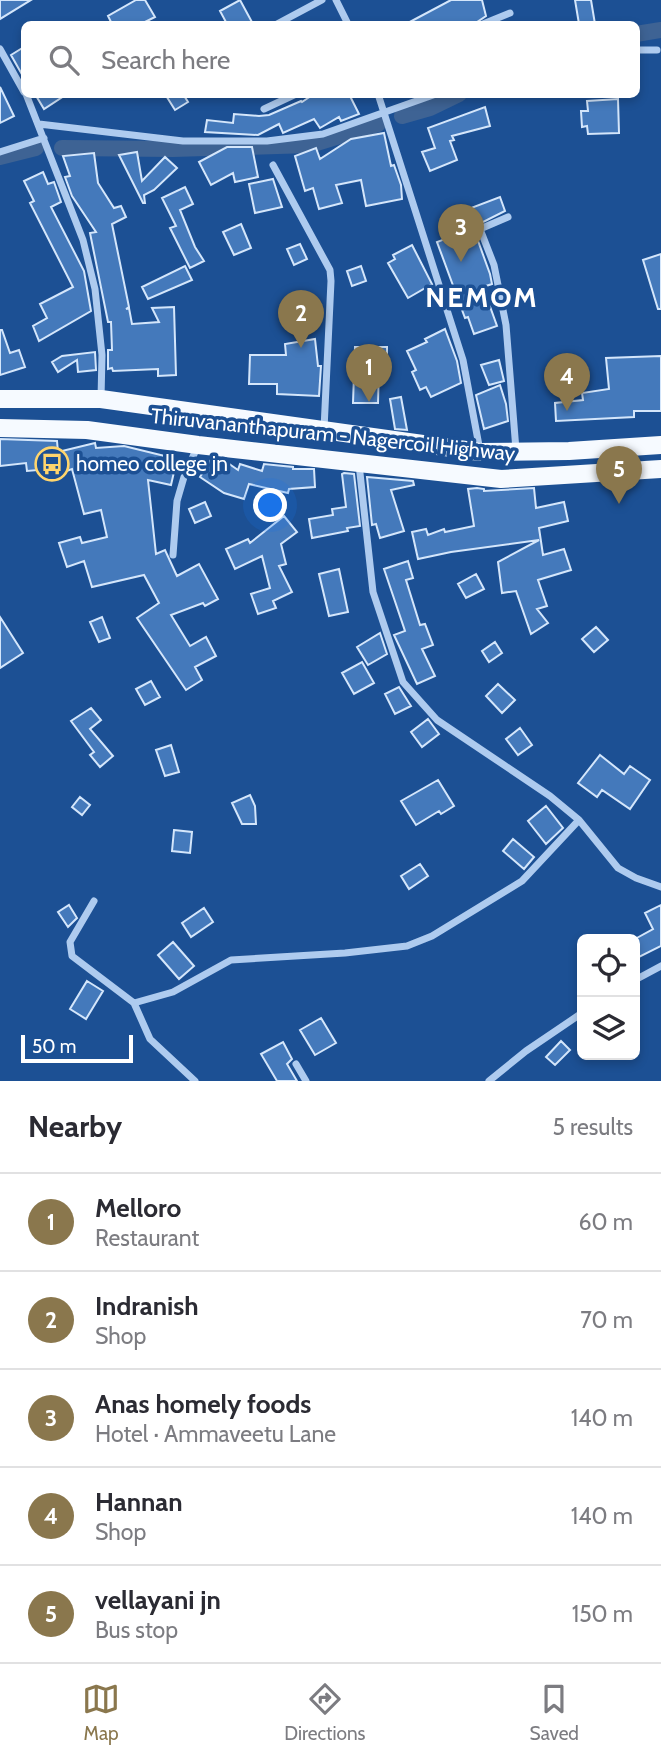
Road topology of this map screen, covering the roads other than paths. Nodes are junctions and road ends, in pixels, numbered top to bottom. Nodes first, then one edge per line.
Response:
1 (322, 0) edge
2 (336, 0) edge
3 (510, 13) dead end
4 (283, 21) edge
5 (346, 21) edge
6 (490, 21) edge
7 (0, 49) edge
8 (640, 50) edge
9 (657, 50) dead end
10 (21, 86) edge
11 (27, 98) edge
12 (287, 98) edge
13 (379, 98) edge
14 (426, 98) edge
15 (264, 109) dead end
16 (385, 114) junction
17 (39, 124) junction
18 (44, 138) junction
19 (0, 152) edge
20 (273, 165) dead end
21 (508, 217) dead end
22 (0, 399) edge
23 (101, 399) junction
24 (0, 429) edge
25 (324, 430) junction
26 (198, 445) junction
27 (661, 445) edge
28 (480, 452) junction
29 (516, 452) junction
30 (359, 464) junction
31 (661, 469) edge
32 (173, 555) dead end
33 (579, 820) junction
34 (661, 887) edge
35 (94, 901) dead end
36 (661, 966) edge
37 (640, 977) edge
38 (134, 1003) junction
39 (577, 1016) edge
40 (296, 1064) dead end
41 (195, 1081) edge
42 (306, 1081) edge
43 (489, 1081) edge

1 - 4 street
2 - 5 street
3 - 6 street
7 - 10 street
8 - 9 street
11 - 17 street
12 - 15 street
13 - 16 street
14 - 16 street
16 - 17 street
16 - 28 street
17 - 18 street
18 - 19 street
18 - 23 street
20 - 25 street
21 - 29 street
22 - 23 main road, Thiruvananthapuram - Nagercoil Highway
23 - 25 main road, Thiruvananthapuram - Nagercoil Highway
24 - 26 main road, Thiruvananthapuram - Nagercoil Highway
25 - 28 main road, Thiruvananthapuram - Nagercoil Highway
26 - 30 main road, Thiruvananthapuram - Nagercoil Highway
26 - 32 street
27 - 29 main road, Thiruvananthapuram - Nagercoil Highway
28 - 29 main road, Thiruvananthapuram - Nagercoil Highway
30 - 31 main road, Thiruvananthapuram - Nagercoil Highway
30 - 33 street
33 - 34 street
33 - 38 street
35 - 38 street
36 - 37 street
38 - 41 street
39 - 43 street
40 - 42 street

